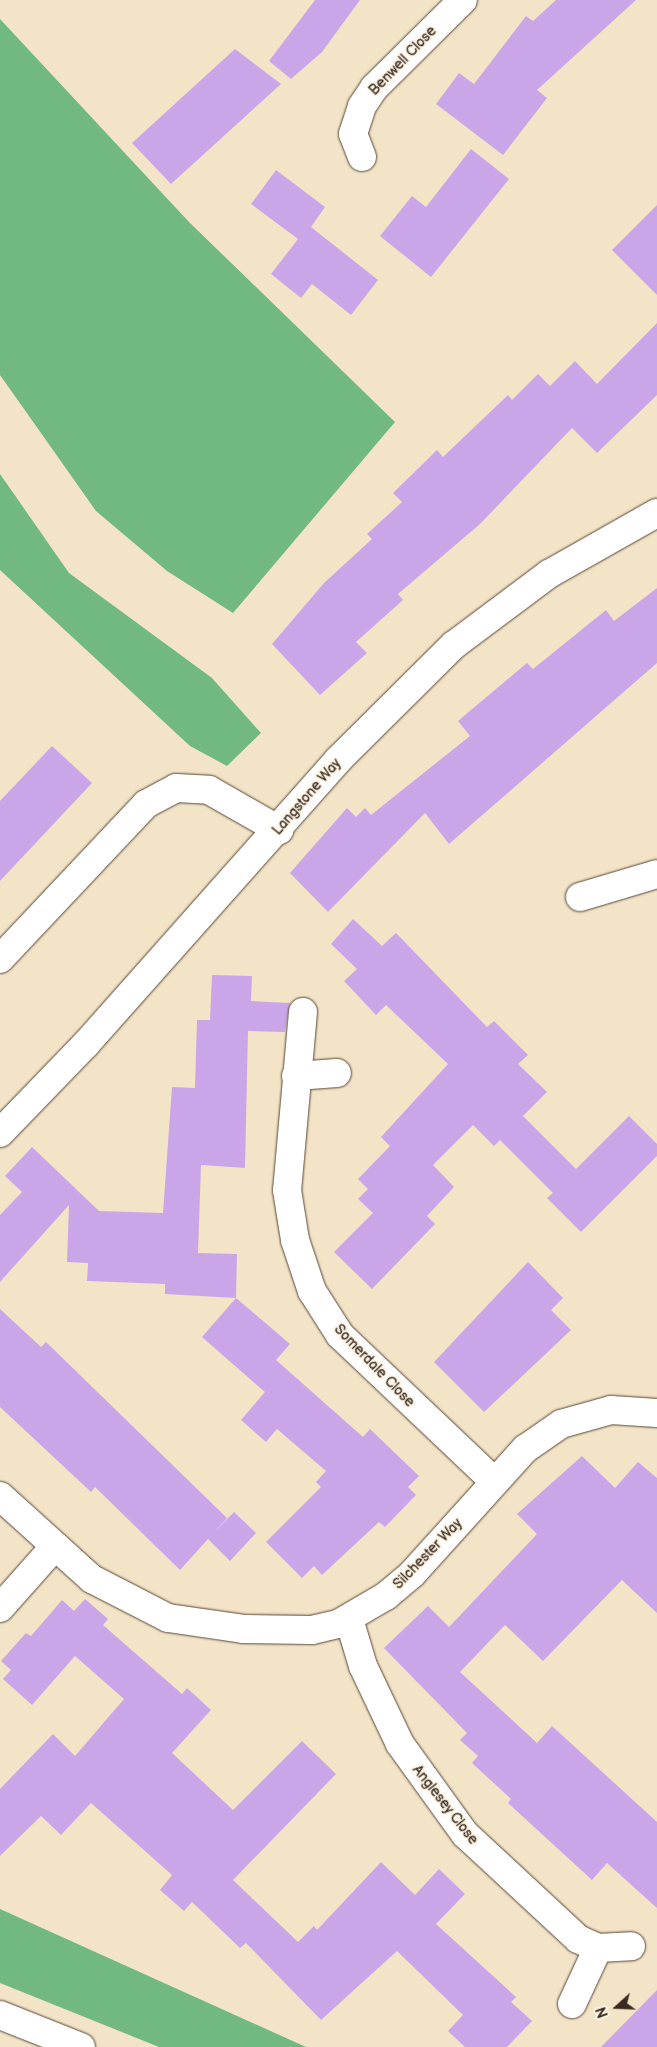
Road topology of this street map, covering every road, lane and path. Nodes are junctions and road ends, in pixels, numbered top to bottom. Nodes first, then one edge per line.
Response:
1 (462, 0) edge
2 (362, 156) dead end
3 (657, 513) edge
4 (279, 830) junction
5 (657, 874) edge
6 (580, 897) dead end
7 (0, 959) edge
8 (303, 1012) dead end
9 (337, 1073) dead end
10 (296, 1076) junction
11 (0, 1133) edge
12 (657, 1413) edge
13 (494, 1481) junction
14 (0, 1496) edge
15 (55, 1546) junction
16 (0, 1608) edge
17 (349, 1619) junction
18 (631, 1946) dead end
19 (598, 1948) junction
20 (572, 2004) dead end
21 (0, 2015) edge
22 (81, 2047) edge

1 - 2 street, Benwell Close
3 - 4 street, Langstone Way
4 - 7 street
4 - 11 street, Langstone Way
5 - 6 street
8 - 10 street, Somerdale Close
9 - 10 street
10 - 13 street, Somerdale Close
12 - 13 street, Silchester Way
13 - 17 street, Silchester Way
14 - 15 street, Silchester Way
15 - 16 street
15 - 17 street, Silchester Way
17 - 19 street, Anglesey Close
18 - 19 street, Anglesey Close
19 - 20 street
21 - 22 street

